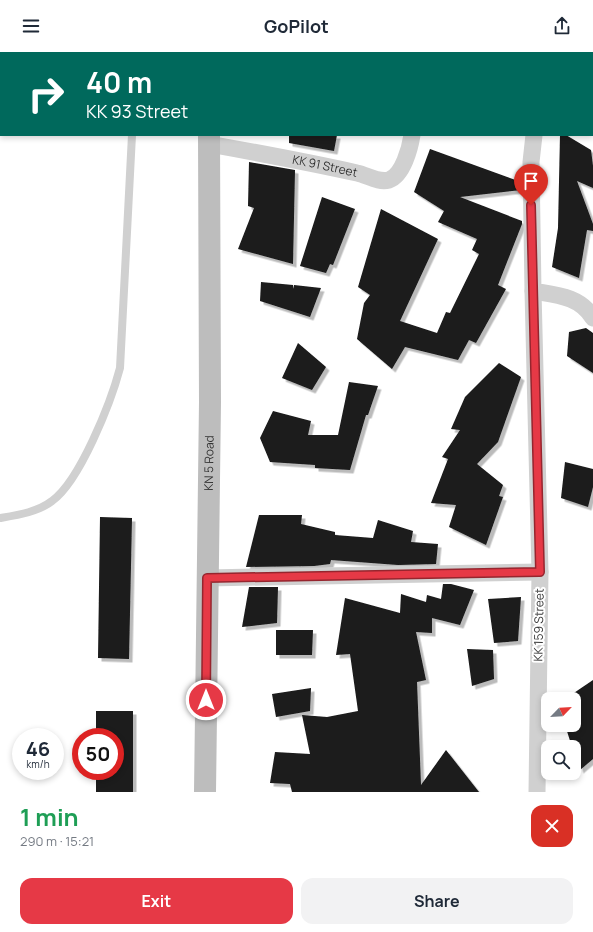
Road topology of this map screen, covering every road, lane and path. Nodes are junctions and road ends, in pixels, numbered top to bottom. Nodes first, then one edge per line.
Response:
1 (132, 136) edge
2 (412, 136) edge
3 (534, 136) edge
4 (209, 139) edge
5 (533, 291) junction
6 (593, 318) edge
7 (0, 518) edge
8 (540, 572) junction
9 (207, 578) junction
10 (205, 792) edge
11 (537, 792) edge

1 - 7 lane
2 - 4 street, KK 91 Street
3 - 5 street, KK 159 Street
4 - 9 main road, KN 5 Road
5 - 6 street
5 - 8 street, KK 159 Street
8 - 9 street
8 - 11 street, KK 159 Street
9 - 10 main road, KN 5 Road

